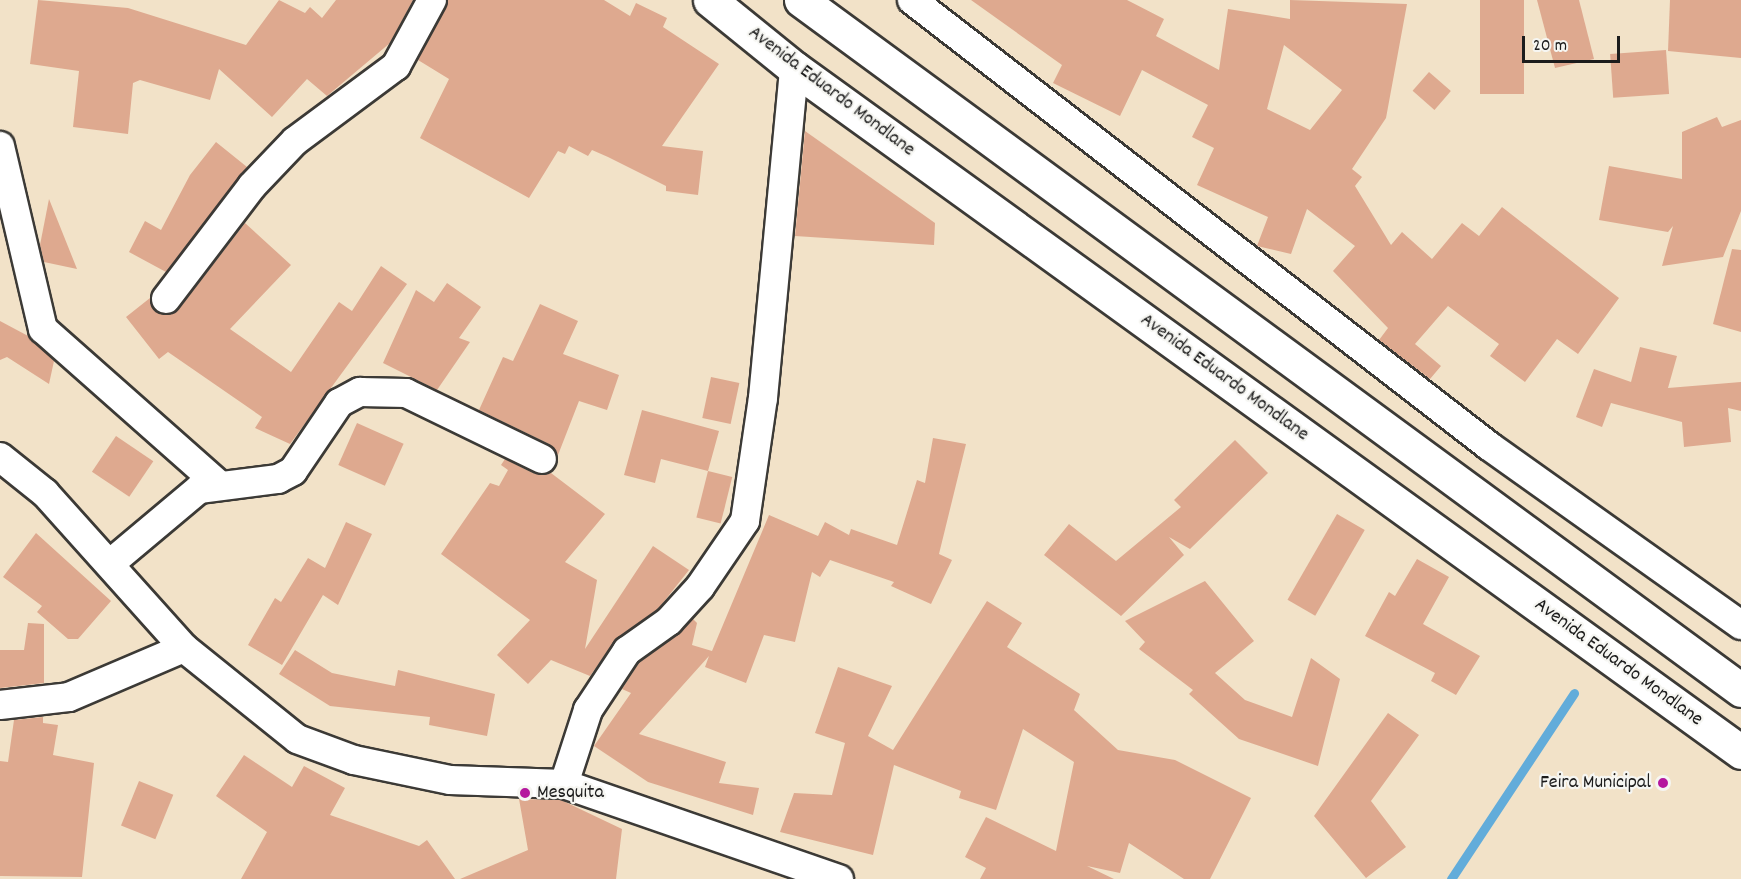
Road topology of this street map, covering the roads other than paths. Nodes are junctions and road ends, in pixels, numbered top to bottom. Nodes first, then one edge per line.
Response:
1 (432, 0) edge
2 (710, 0) edge
3 (801, 0) edge
4 (912, 0) edge
5 (794, 68) junction
6 (0, 146) edge
7 (166, 299) dead end
8 (0, 457) edge
9 (542, 459) dead end
10 (217, 483) junction
11 (112, 562) junction
12 (1741, 625) edge
13 (183, 648) junction
14 (1741, 690) edge
15 (0, 705) edge
16 (1741, 752) edge
17 (564, 784) junction
18 (802, 871) edge
19 (839, 879) edge

1 - 7 street
2 - 5 main road, Avenida Eduardo Mondlane
3 - 14 main road
4 - 12 street
5 - 16 main road, Avenida Eduardo Mondlane
5 - 17 street
6 - 10 street
8 - 11 street
9 - 10 street
10 - 11 street
11 - 13 street
13 - 15 street
13 - 17 street
17 - 18 street
18 - 19 street

